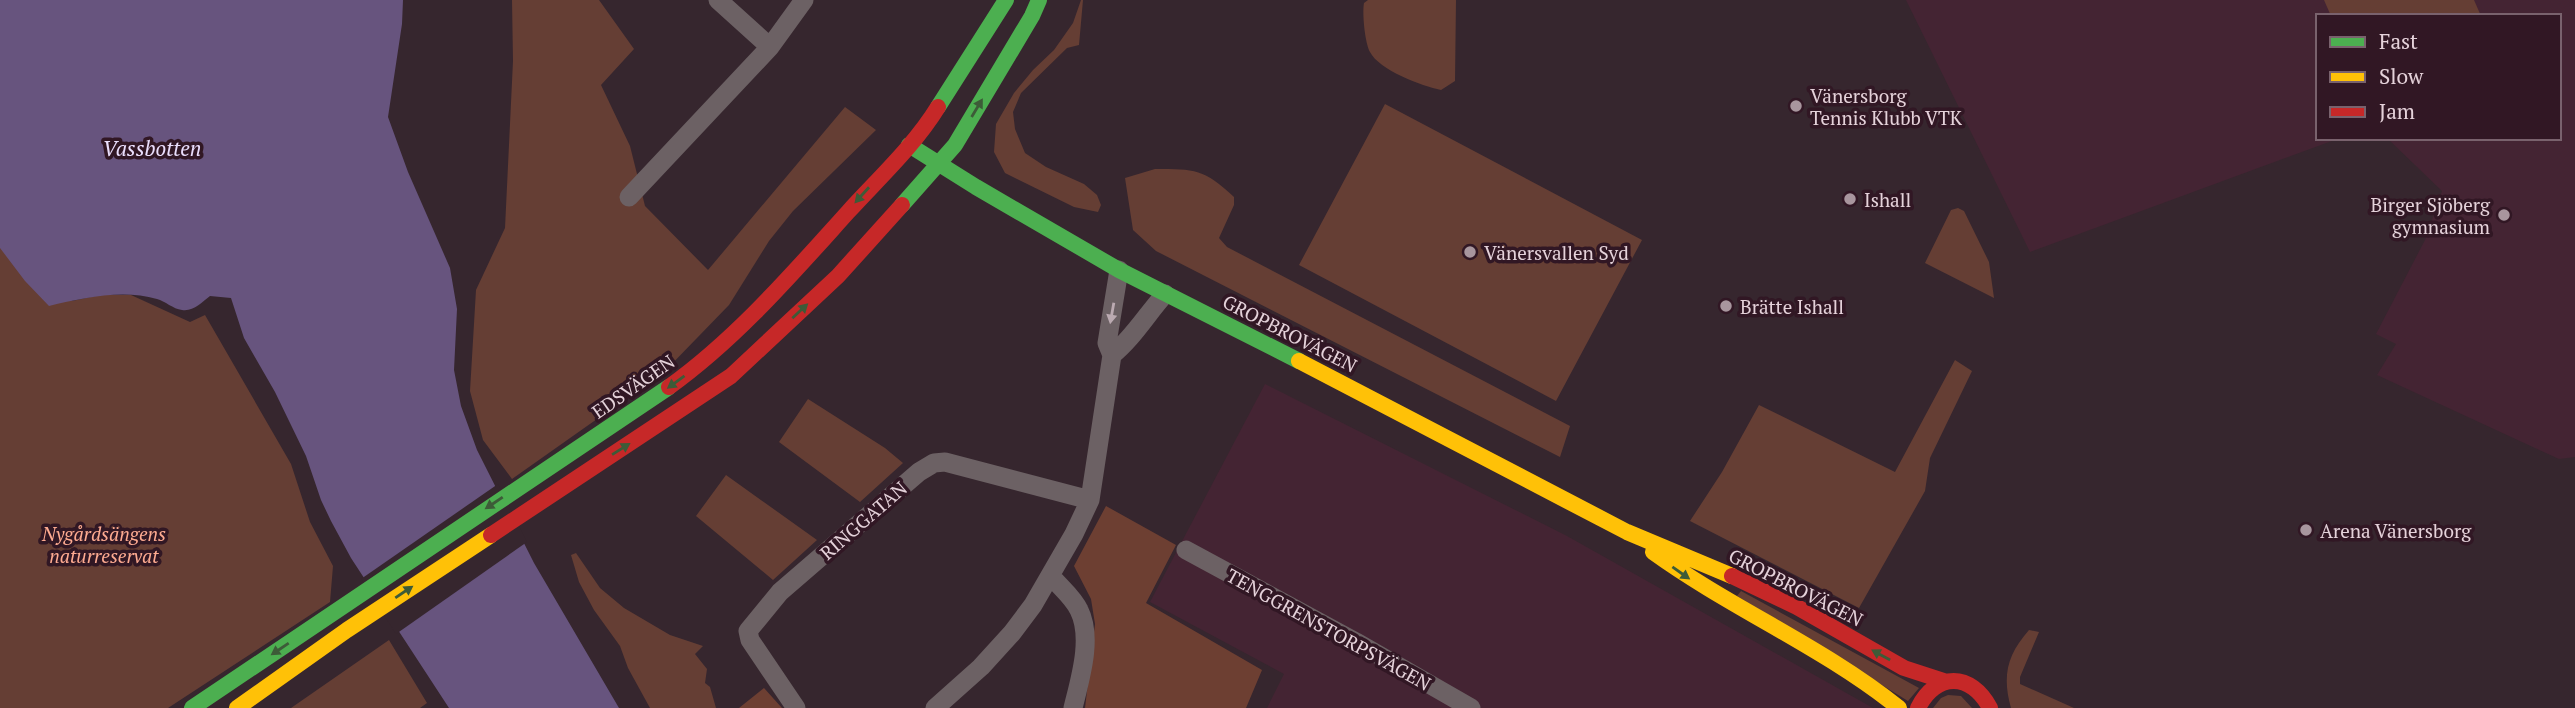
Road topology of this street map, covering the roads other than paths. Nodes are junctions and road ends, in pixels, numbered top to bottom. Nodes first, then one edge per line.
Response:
1 (718, 0) edge
2 (804, 0) edge
3 (1006, 0) edge
4 (1039, 0) edge
5 (770, 47) junction
6 (909, 145) junction
7 (939, 164) junction
8 (629, 197) dead end
9 (1119, 270) junction
10 (1165, 294) junction
11 (1112, 355) junction
12 (1090, 500) junction
13 (1627, 532) junction
14 (1186, 550) dead end
15 (1051, 576) junction
16 (1944, 681) junction
17 (192, 708) edge
18 (237, 708) edge
19 (796, 708) edge
20 (935, 708) edge
21 (1073, 708) edge
22 (1471, 708) edge
23 (1899, 708) edge
24 (1918, 708) edge
25 (1990, 708) edge

1 - 5 street
2 - 5 street
3 - 6 main road, EDSVÄGEN
7 -> 4 main road
5 - 8 street
6 - 7 main road, GROPBROVÄGEN
6 -> 17 main road, EDSVÄGEN
7 - 9 main road, GROPBROVÄGEN
18 -> 7 main road
9 - 10 main road, GROPBROVÄGEN
9 -> 11 street
10 - 11 street
10 - 13 main road, GROPBROVÄGEN
11 - 12 street
12 - 15 street
12 - 19 street, RINGGATAN
16 -> 13 main road, GROPBROVÄGEN
13 -> 23 main road, GROPBROVÄGEN
14 - 22 street, TENGGRENSTORPSVÄGEN
15 - 20 street
15 - 21 street
16 - 24 main road
16 - 25 main road, GROPBROVÄGEN

